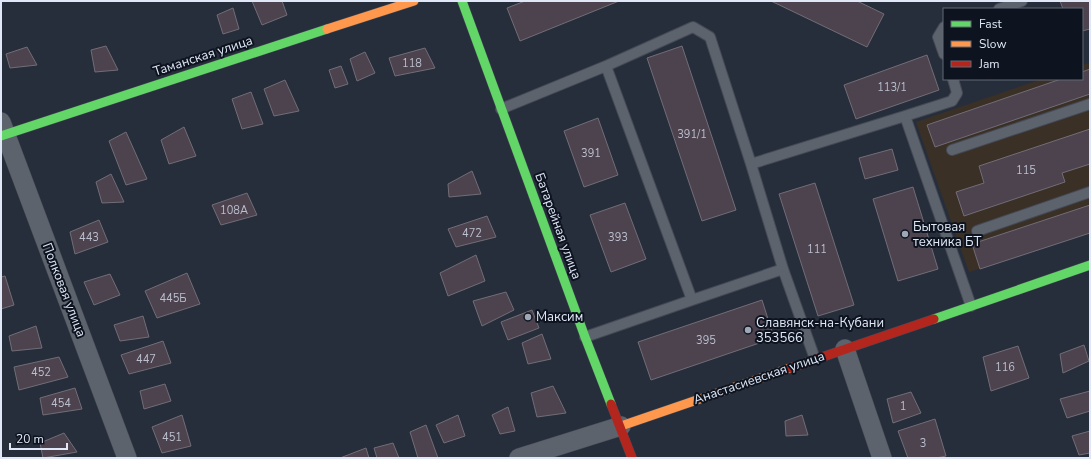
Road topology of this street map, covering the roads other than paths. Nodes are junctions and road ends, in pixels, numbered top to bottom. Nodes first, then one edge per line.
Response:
1 (414, 1) edge
2 (462, 1) edge
3 (1022, 1) edge
4 (1002, 8) edge
5 (943, 29) edge
6 (943, 51) edge
7 (606, 66) junction
8 (953, 80) edge
9 (1090, 104) edge
10 (501, 109) junction
11 (906, 116) junction
12 (3, 131) edge
13 (952, 150) dead end
14 (751, 164) junction
15 (1090, 192) edge
16 (977, 231) dead end
17 (1090, 265) edge
18 (783, 269) junction
19 (692, 300) junction
20 (971, 306) junction
21 (585, 337) junction
22 (846, 349) junction
23 (815, 359) junction
24 (621, 426) junction
25 (127, 458) edge
26 (519, 458) edge
27 (632, 458) edge
28 (882, 458) edge

1 - 12 street, Таманская улица
2 - 10 street, Батарейная улица
3 - 4 lane
5 - 6 lane
7 - 10 lane
7 - 14 lane
7 - 19 lane
8 - 11 lane
9 - 13 lane
10 - 21 street, Батарейная улица
11 - 14 lane
11 - 20 lane
12 - 25 street, Полковая улица
14 - 18 lane
15 - 16 lane
17 - 20 street, Анастасиевская улица
18 - 19 lane
18 - 23 lane
19 - 21 lane
20 - 22 street, Анастасиевская улица
21 - 24 street, Батарейная улица
22 - 23 street, Анастасиевская улица
22 - 28 street
23 - 24 street, Анастасиевская улица
24 - 26 street, Анастасиевская улица
24 - 27 street, Батарейная улица

